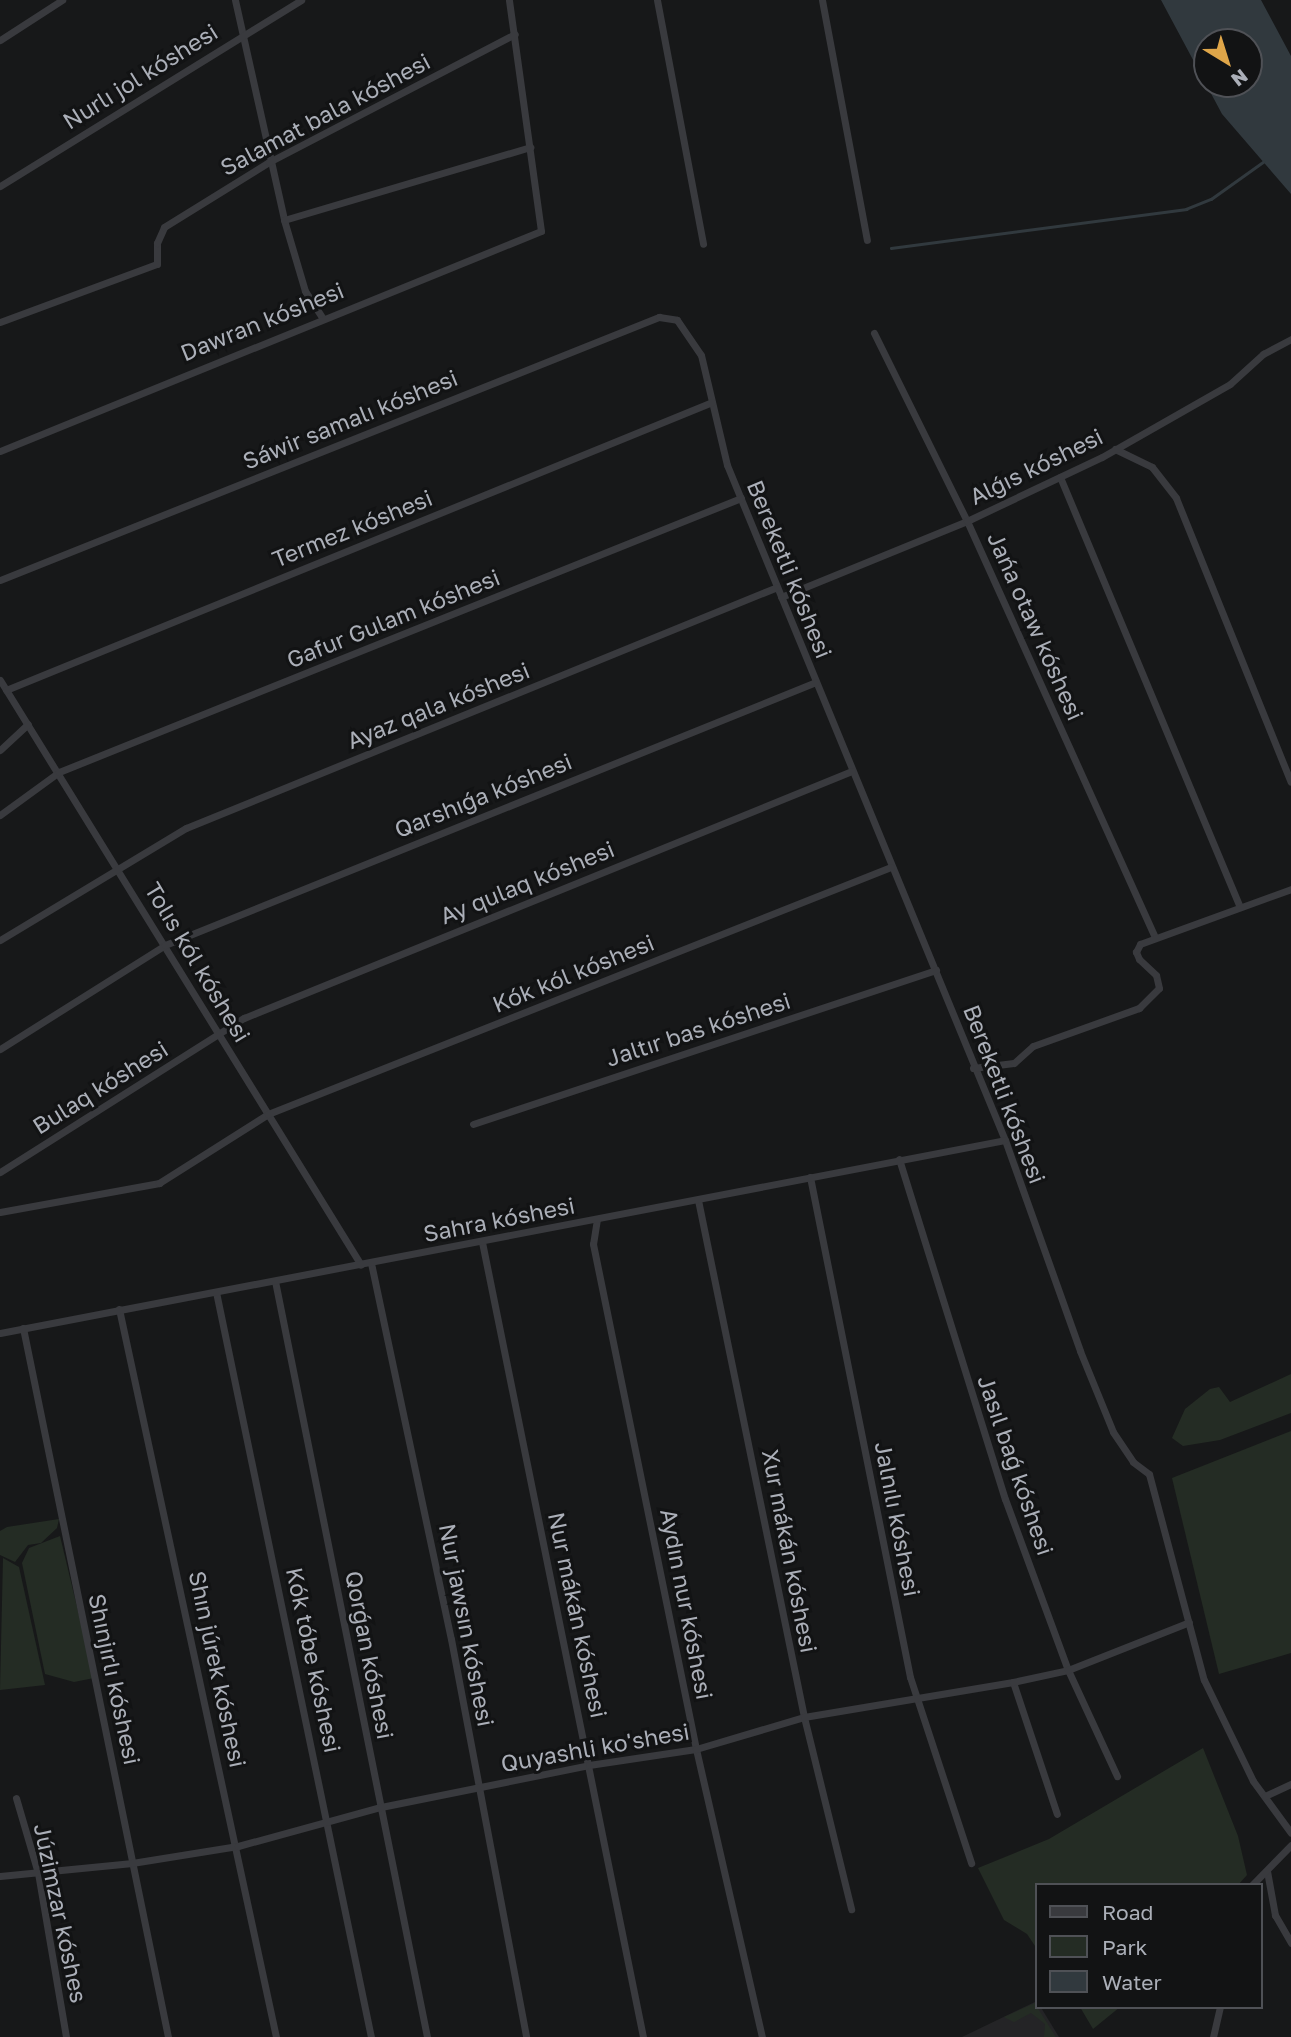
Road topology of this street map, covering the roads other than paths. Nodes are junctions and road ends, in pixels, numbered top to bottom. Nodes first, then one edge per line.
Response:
1 (62, 0) edge
2 (235, 0) edge
3 (301, 0) edge
4 (509, 0) edge
5 (657, 0) edge
6 (822, 0) edge
7 (244, 34) junction
8 (515, 34) junction
9 (0, 40) edge
10 (530, 147) junction
11 (269, 162) junction
12 (0, 186) edge
13 (284, 220) junction
14 (867, 240) dead end
15 (703, 244) dead end
16 (322, 317) junction
17 (0, 322) edge
18 (874, 333) dead end
19 (1291, 339) edge
20 (701, 355) joint
21 (712, 402) junction
22 (1115, 449) junction
23 (0, 452) edge
24 (1060, 477) junction
25 (741, 498) junction
26 (967, 520) junction
27 (0, 580) edge
28 (777, 587) junction
29 (780, 597) junction
30 (0, 680) edge
31 (816, 682) junction
32 (6, 690) junction
33 (28, 724) junction
34 (0, 750) edge
35 (852, 771) junction
36 (59, 772) junction
37 (1291, 782) edge
38 (0, 815) edge
39 (118, 867) junction
40 (891, 867) junction
41 (1291, 889) edge
42 (1240, 907) junction
43 (1155, 937) junction
44 (0, 940) edge
45 (165, 945) junction
46 (936, 970) junction
47 (220, 1035) junction
48 (0, 1049) edge
49 (973, 1068) junction
50 (268, 1114) junction
51 (472, 1124) dead end
52 (1004, 1140) junction
53 (899, 1159) junction
54 (0, 1172) edge
55 (810, 1177) junction
56 (698, 1200) junction
57 (0, 1212) edge
58 (597, 1219) junction
59 (482, 1242) junction
60 (372, 1263) junction
61 (361, 1265) junction
62 (275, 1281) junction
63 (216, 1292) junction
64 (119, 1309) junction
65 (23, 1328) junction
66 (0, 1333) edge
67 (1189, 1622) junction
68 (1068, 1670) junction
69 (1013, 1682) junction
70 (916, 1696) junction
71 (804, 1717) junction
72 (696, 1749) junction
73 (589, 1765) junction
74 (1117, 1776) dead end
75 (1291, 1784) edge
76 (479, 1788) junction
77 (1265, 1796) junction
78 (16, 1798) dead end
79 (381, 1807) junction
80 (1057, 1814) dead end
81 (329, 1819) junction
82 (1291, 1833) edge
83 (1291, 1845) edge
84 (238, 1846) junction
85 (132, 1863) junction
86 (971, 1863) dead end
87 (1267, 1871) junction
88 (38, 1873) junction
89 (0, 1876) edge
90 (1254, 1883) edge
91 (851, 1909) dead end
92 (1291, 1943) edge
93 (1220, 2009) edge
94 (66, 2037) edge
95 (168, 2037) edge
96 (276, 2037) edge
97 (371, 2037) edge
98 (427, 2037) edge
99 (526, 2037) edge
100 (643, 2037) edge
101 (762, 2037) edge
102 (1213, 2037) edge

1 - 9 street
2 - 7 street
3 - 7 street, Nurlı jol kóshesi
4 - 8 street
5 - 15 street
6 - 14 street
7 - 11 street
7 - 12 street, Nurlı jol kóshesi
8 - 10 street
8 - 11 street, Salamat bala kóshesi
10 - 13 street
10 - 16 street, Dawran kóshesi
11 - 13 street
11 - 17 street, Salamat bala kóshesi
13 - 16 street
16 - 23 street, Dawran kóshesi
18 - 26 street, Jańa otaw kóshesi
19 - 22 street, Alǵıs kóshesi
20 - 21 street, Bereketli kóshesi
20 - 27 street, Sáwir samalı kóshesi
21 - 25 street, Bereketli kóshesi
21 - 32 street, Termez kóshesi
22 - 24 street, Alǵıs kóshesi
22 - 37 street
24 - 26 street, Alǵıs kóshesi
24 - 42 street
25 - 28 street, Bereketli kóshesi
25 - 36 street, Gafur Gulam kóshesi
26 - 29 street, Alǵıs kóshesi
26 - 43 street, Jańa otaw kóshesi
28 - 29 street, Bereketli kóshesi
28 - 39 street, Ayaz qala kóshesi
29 - 31 street, Bereketli kóshesi
30 - 32 street, Tolıs kól kóshesi
31 - 35 street, Bereketli kóshesi
31 - 45 street, Qarshıǵa kóshesi
32 - 33 street, Tolıs kól kóshesi
33 - 34 street
33 - 36 street, Tolıs kól kóshesi
35 - 40 street, Bereketli kóshesi
35 - 47 street, Ay qulaq kóshesi
36 - 38 street, Gafur Gulam kóshesi
36 - 39 street, Tolıs kól kóshesi
39 - 44 street, Ayaz qala kóshesi
39 - 45 street, Tolıs kól kóshesi
40 - 46 street, Bereketli kóshesi
40 - 50 street, Kók kól kóshesi
41 - 42 street
42 - 43 street
43 - 49 street
45 - 47 street, Tolıs kól kóshesi
45 - 48 street, Qarshıǵa kóshesi
46 - 49 street, Bereketli kóshesi
46 - 51 street, Jaltır bas kóshesi
47 - 50 street, Tolıs kól kóshesi
47 - 54 street, Bulaq kóshesi
49 - 52 street, Bereketli kóshesi
50 - 57 street, Kók kól kóshesi
50 - 61 street, Tolıs kól kóshesi
52 - 53 street, Sahra kóshesi
52 - 67 street, Bereketli kóshesi
53 - 55 street, Sahra kóshesi
53 - 68 street, Jasıl baǵ kóshesi
55 - 56 street, Sahra kóshesi
55 - 70 street, Jalnılı kóshesi
56 - 58 street, Sahra kóshesi
56 - 71 street, Xur mákán kóshesi
58 - 59 street, Sahra kóshesi
58 - 72 street, Aydın nur kóshesi
59 - 60 street, Sahra kóshesi
59 - 73 street, Nur mákán kóshesi
60 - 61 street, Sahra kóshesi
60 - 76 street, Nur jawsın kóshesi
61 - 62 street, Sahra kóshesi
62 - 63 street, Sahra kóshesi
62 - 79 street, Qorǵan kóshesi
63 - 64 street, Sahra kóshesi
63 - 81 street, Kók tóbe kóshesi
64 - 65 street, Sahra kóshesi
64 - 84 street, Shın júrek kóshesi
65 - 66 street, Sahra kóshesi
65 - 85 street, Shınjırlı kóshesi
67 - 68 street, Quyashli ko'shesi
67 - 77 street, Bereketli kóshesi
68 - 69 street, Quyashli ko'shesi
68 - 74 street, Jasıl baǵ kóshesi
69 - 70 street, Quyashli ko'shesi
69 - 80 street
70 - 71 street, Quyashli ko'shesi
70 - 86 street, Jalnılı kóshesi
71 - 72 street, Quyashli ko'shesi
71 - 91 street, Xur mákán kóshesi
72 - 73 street, Quyashli ko'shesi
72 - 101 street, Aydın nur kóshesi
73 - 76 street, Quyashli ko'shesi
73 - 100 street, Nur mákán kóshesi
75 - 77 street
76 - 79 street, Quyashli ko'shesi
76 - 99 street, Nur jawsın kóshesi
77 - 82 street, Bereketli kóshesi
78 - 88 street, Júzimzar kóshes
79 - 81 street, Quyashli ko'shesi
79 - 98 street, Qorǵan kóshesi
81 - 84 street, Quyashli ko'shesi
81 - 97 street, Kók tóbe kóshesi
83 - 87 street
84 - 85 street, Quyashli ko'shesi
84 - 96 street, Shın júrek kóshesi
85 - 88 street, Quyashli ko'shesi
85 - 95 street, Shınjırlı kóshesi
87 - 90 street
87 - 92 street
88 - 89 street, Quyashli ko'shesi
88 - 94 street, Júzimzar kóshes
93 - 102 street

